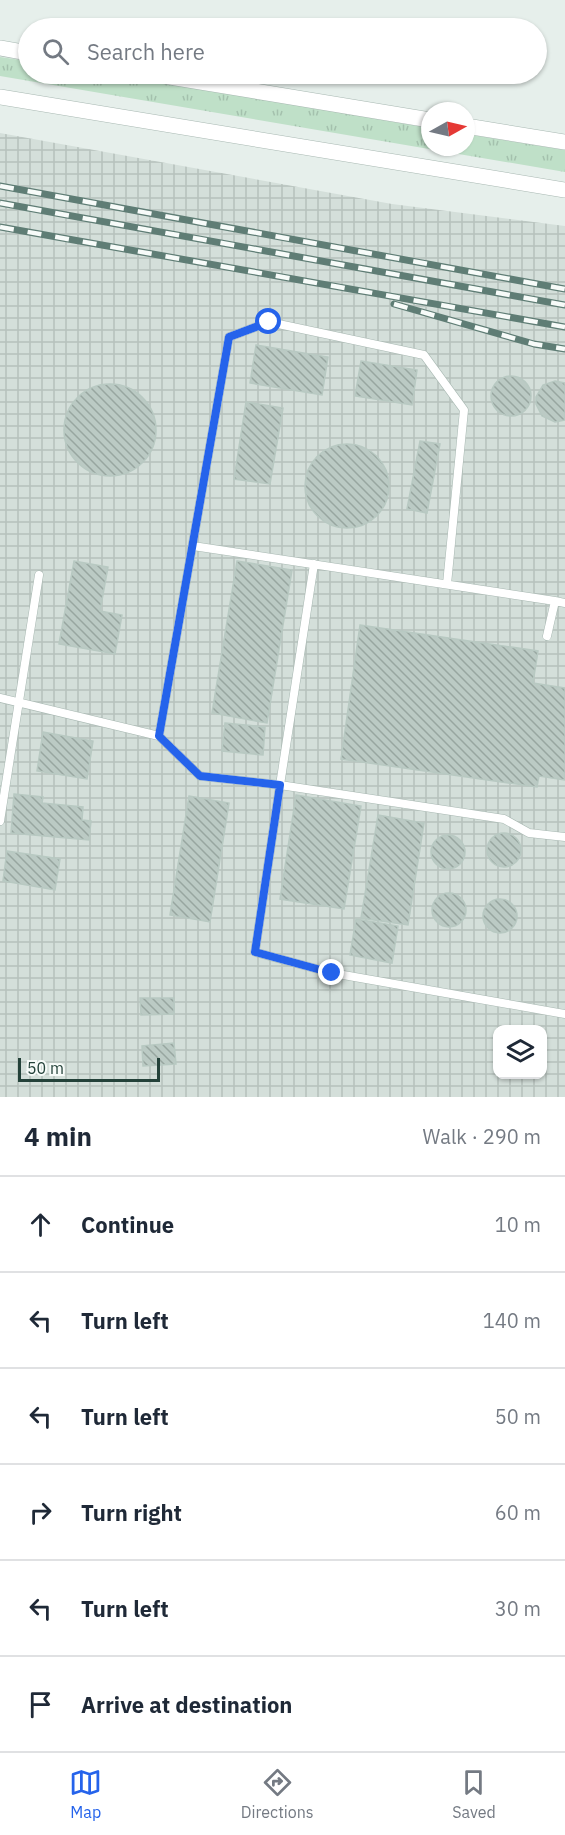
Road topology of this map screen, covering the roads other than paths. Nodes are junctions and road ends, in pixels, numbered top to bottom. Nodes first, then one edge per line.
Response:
1 (0, 48) edge
2 (18, 51) edge
3 (212, 84) edge
4 (0, 97) edge
5 (421, 119) edge
6 (475, 127) edge
7 (565, 142) edge
8 (565, 190) edge
9 (193, 546) junction
10 (314, 564) junction
11 (39, 575) dead end
12 (447, 584) junction
13 (555, 601) junction
14 (565, 603) edge
15 (547, 636) dead end
16 (0, 698) edge
17 (19, 703) junction
18 (159, 736) junction
19 (280, 785) junction
20 (0, 821) edge
21 (565, 837) edge
22 (565, 1014) edge

1 - 2 street
3 - 5 street
4 - 8 street
6 - 7 street
9 - 10 lane
9 - 12 lane
9 - 18 lane
10 - 12 lane
10 - 19 lane
11 - 17 lane
12 - 13 lane
13 - 14 lane
13 - 15 lane
16 - 17 lane
17 - 18 lane
17 - 20 lane
18 - 19 lane
19 - 21 lane
19 - 22 lane

